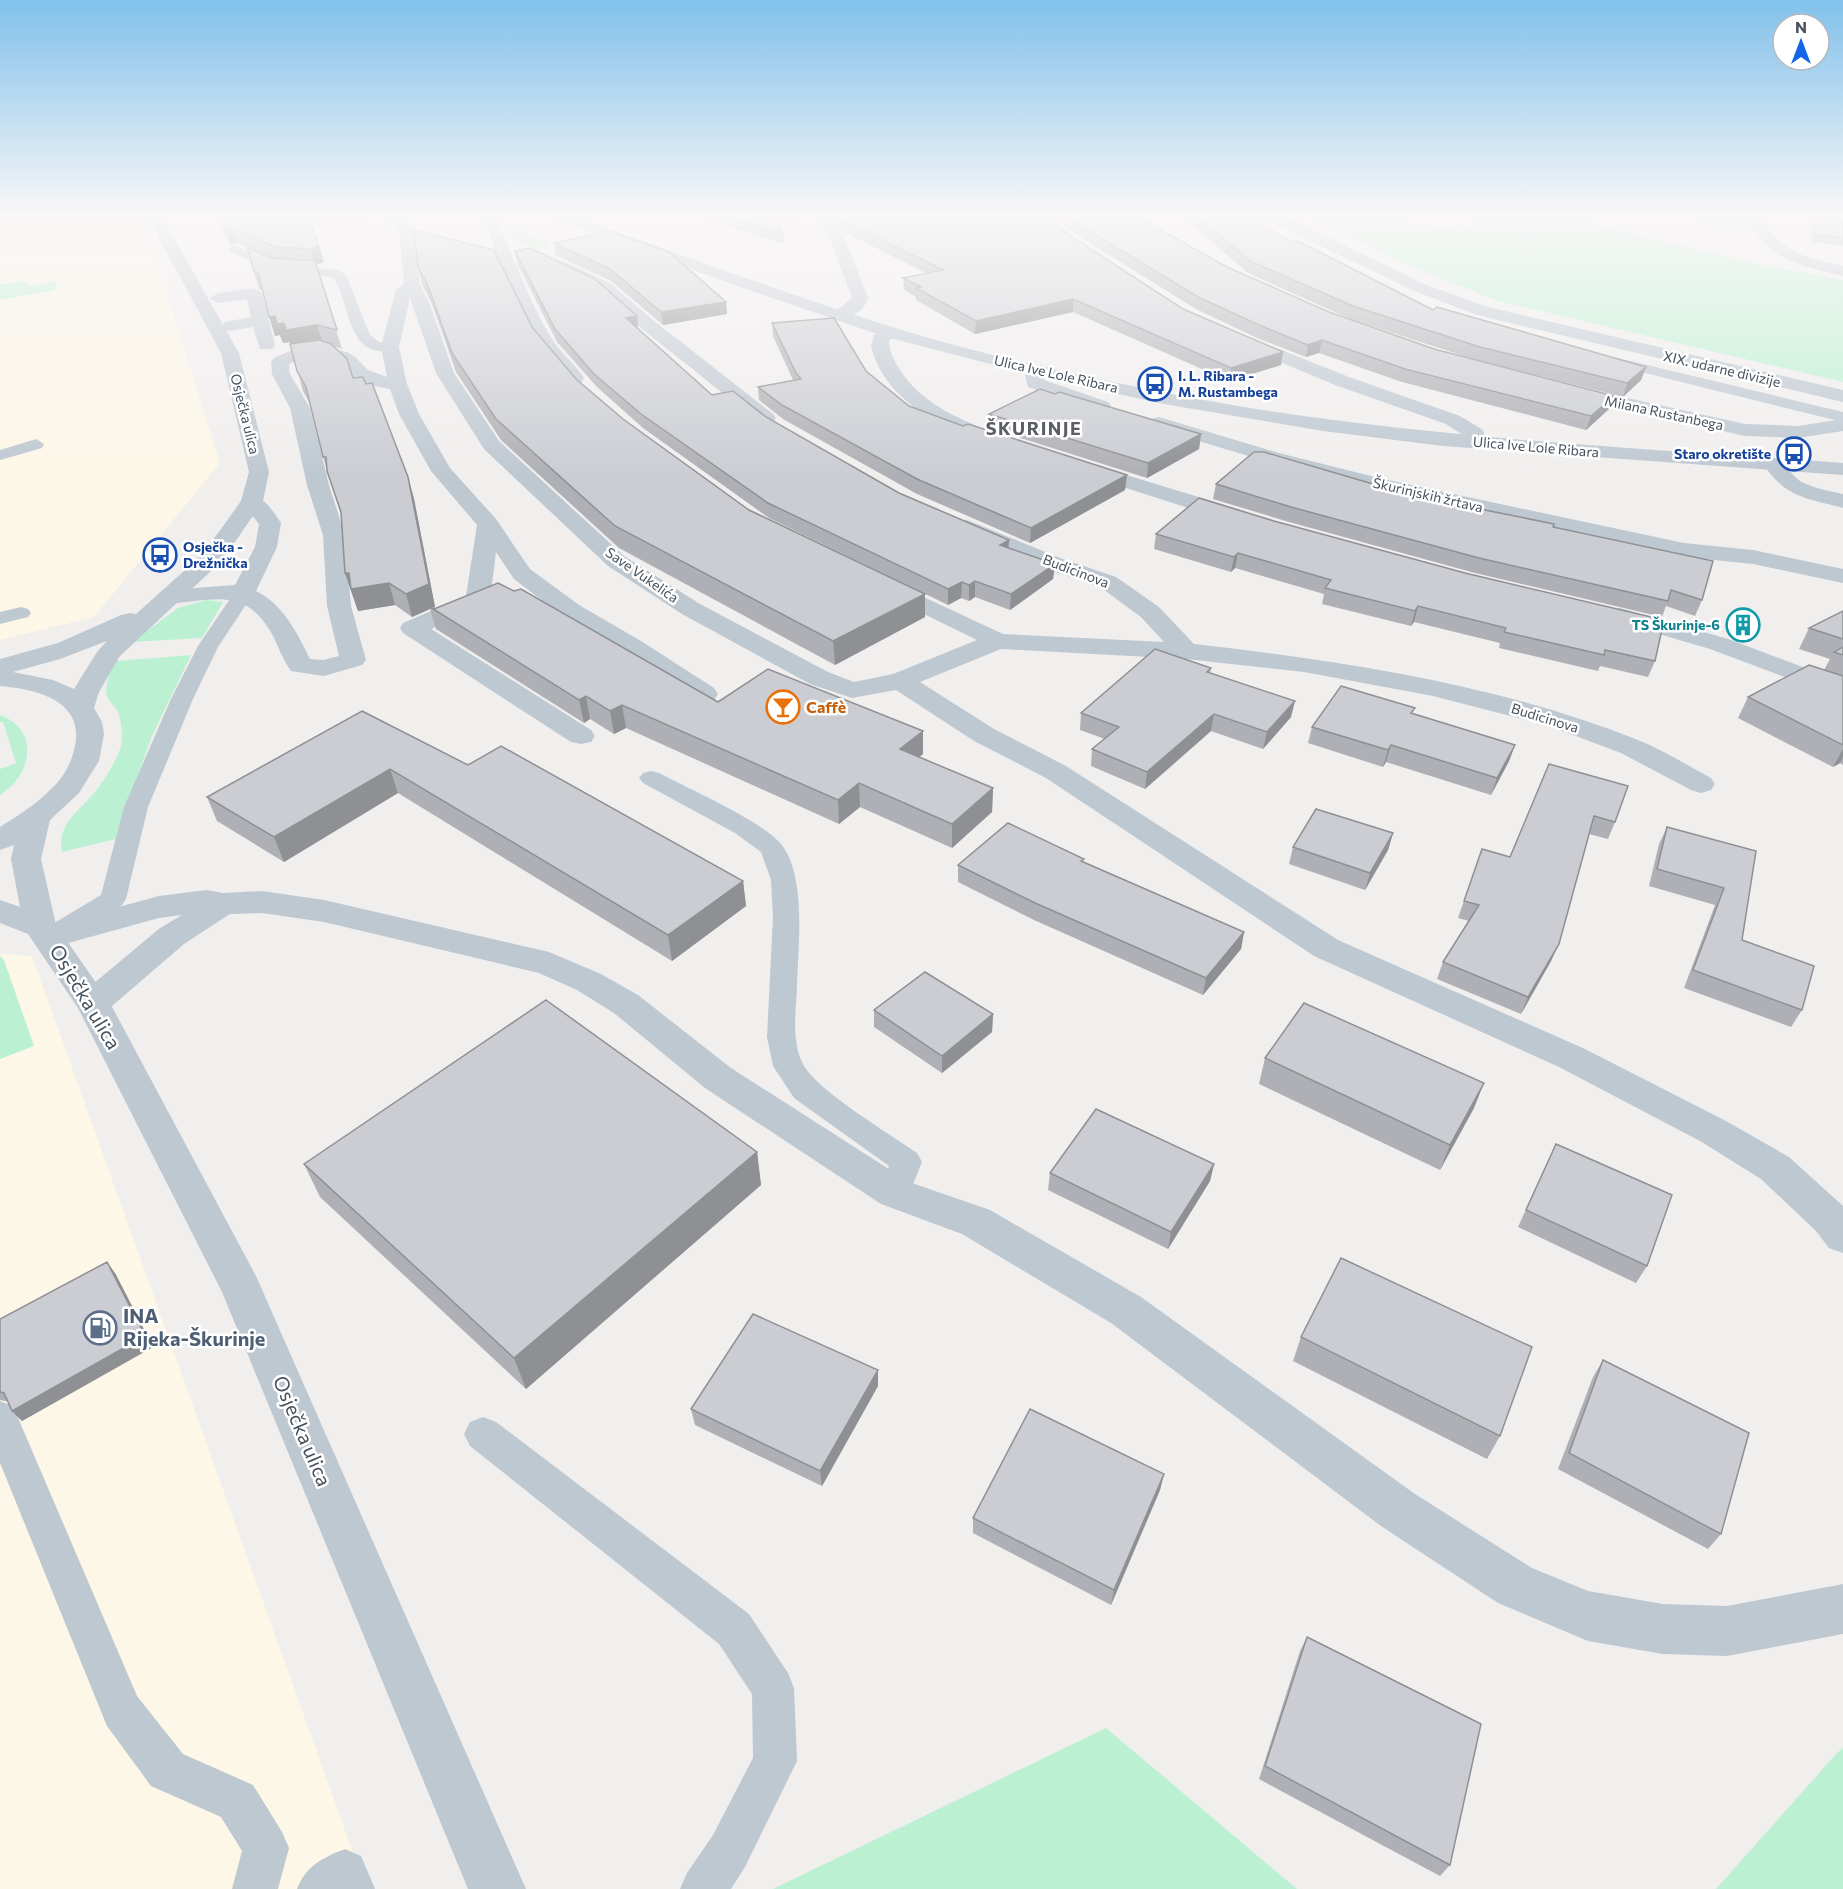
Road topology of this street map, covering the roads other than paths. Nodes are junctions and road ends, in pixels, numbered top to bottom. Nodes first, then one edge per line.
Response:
1 (201, 300) edge
2 (256, 300) edge
3 (349, 300) edge
4 (402, 300) edge
5 (420, 300) edge
6 (524, 300) edge
7 (620, 300) edge
8 (794, 300) edge
9 (860, 300) edge
10 (1452, 300) edge
11 (835, 315) junction
12 (261, 321) junction
13 (231, 326) dead end
14 (890, 332) junction
15 (1230, 334) edge
16 (266, 345) edge
17 (390, 347) junction
18 (1614, 361) edge
19 (1040, 371) junction
20 (398, 384) junction
21 (1555, 388) edge
22 (588, 393) edge
23 (1843, 396) edge
24 (1121, 411) edge
25 (1843, 417) edge
26 (1142, 418) edge
27 (1843, 425) edge
28 (785, 431) edge
29 (1477, 442) junction
30 (36, 444) dead end
31 (1016, 446) edge
32 (0, 455) edge
33 (1059, 460) edge
34 (1774, 465) junction
35 (1843, 469) edge
36 (252, 501) junction
37 (1843, 501) edge
38 (947, 518) edge
39 (1260, 523) edge
40 (488, 524) junction
41 (194, 574) junction
42 (866, 576) edge
43 (1843, 576) edge
44 (246, 587) junction
45 (166, 600) junction
46 (1598, 610) edge
47 (21, 613) dead end
48 (0, 618) edge
49 (998, 641) junction
50 (1186, 651) junction
51 (0, 667) edge
52 (0, 678) edge
53 (900, 681) junction
54 (1843, 691) edge
55 (705, 694) edge
56 (81, 707) junction
57 (581, 736) dead end
58 (651, 778) dead end
59 (1701, 784) dead end
60 (36, 817) junction
61 (0, 840) edge
62 (223, 904) junction
63 (0, 911) edge
64 (45, 931) junction
65 (93, 1003) junction
66 (895, 1193) junction
67 (1839, 1225) edge
68 (0, 1418) edge
69 (483, 1434) dead end
70 (1843, 1609) edge
71 (255, 1889) edge
72 (320, 1889) edge
73 (352, 1889) edge
74 (497, 1889) edge
75 (703, 1889) edge

1 - 36 street, Osječka ulica
2 - 12 street
3 - 17 lane
4 - 17 street
5 - 53 street, Save Vukelića
6 - 22 street
7 - 28 street
8 - 11 street, Ulica Ive Lole Ribara
9 - 11 street
10 - 23 street, XIX. udarne divizije
11 - 14 street, Ulica Ive Lole Ribara
12 - 13 street
12 - 16 street
14 - 19 street, Ulica Ive Lole Ribara
14 - 31 street
15 - 29 street
17 - 20 street
18 - 25 lane
19 - 24 street
19 - 29 street, Ulica Ive Lole Ribara
20 - 40 street
20 - 44 street
21 - 27 street, Milana Rustanbega
26 - 43 street, Škurinjskih žrtava
29 - 34 street, Ulica Ive Lole Ribara
30 - 32 lane
33 - 39 street
34 - 35 street, Ulica Ive Lole Ribara
34 - 37 street
36 - 41 street, Osječka ulica
36 - 44 street
38 - 50 street, Budicinova
40 - 55 street
40 - 57 street
41 - 44 street
41 - 45 street, Osječka ulica
42 - 49 street
44 - 45 street
44 - 64 lane
45 - 51 street, Osječka ulica
45 - 56 street, Osječka ulica
46 - 54 street
47 - 48 lane
49 - 50 street
49 - 53 street, Save Vukelića
50 - 59 street, Budicinova
52 - 56 street
53 - 67 street
56 - 60 street
58 - 66 lane
60 - 61 street
60 - 64 street, Osječka ulica
62 - 64 street
62 - 65 street
62 - 66 street
63 - 64 street
64 - 65 street, Osječka ulica
65 - 74 street, Osječka ulica
66 - 70 street
68 - 71 lane
69 - 75 lane
72 - 73 lane

